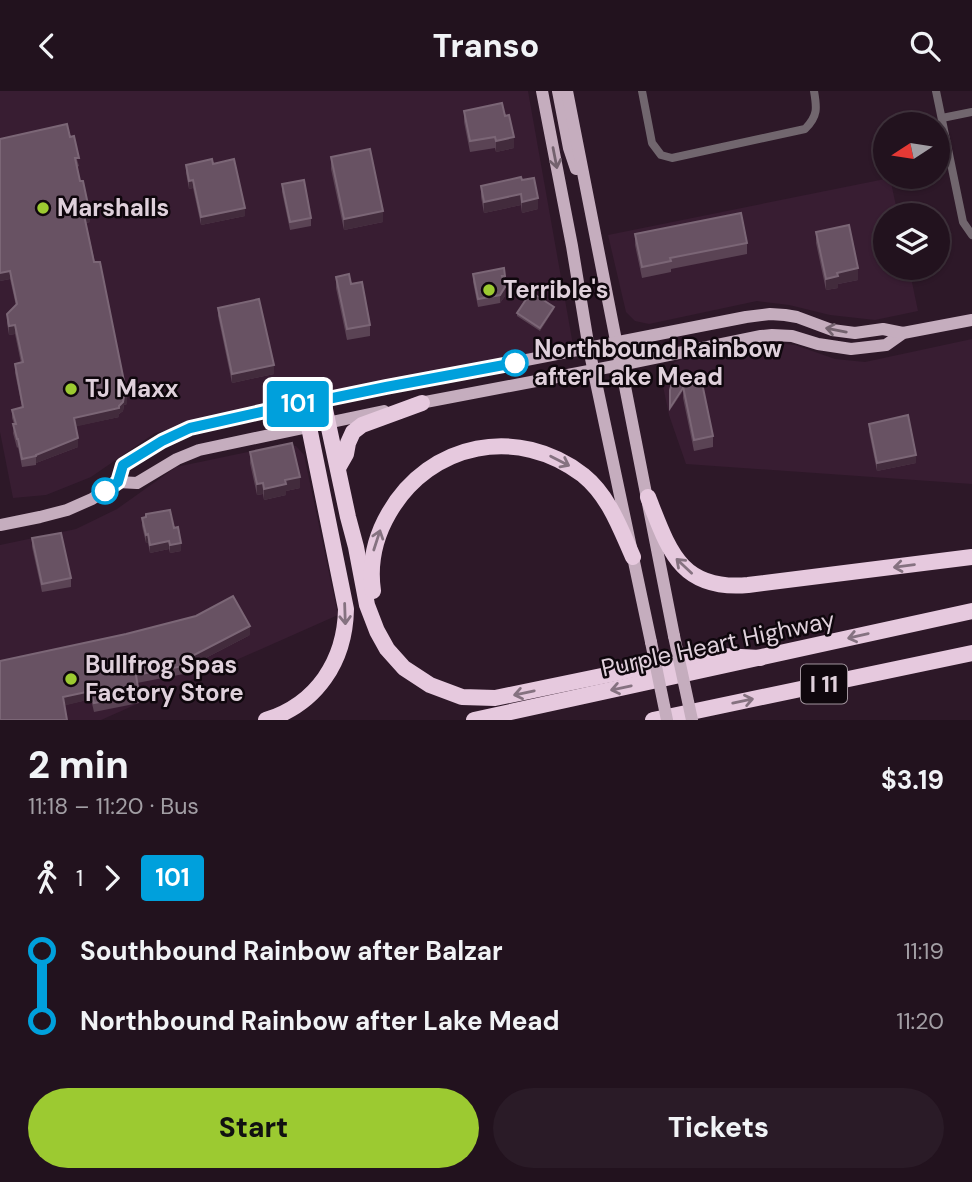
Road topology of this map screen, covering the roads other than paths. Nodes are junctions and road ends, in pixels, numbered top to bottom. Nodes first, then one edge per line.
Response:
1 (542, 91) edge
2 (558, 91) edge
3 (567, 91) edge
4 (642, 91) edge
5 (814, 91) edge
6 (936, 91) edge
7 (941, 112) edge
8 (972, 112) edge
9 (950, 116) edge
10 (950, 160) edge
11 (590, 208) junction
12 (972, 235) edge
13 (972, 320) edge
14 (903, 333) junction
15 (616, 344) junction
16 (589, 349) junction
17 (620, 365) junction
18 (593, 370) junction
19 (323, 400) junction
20 (305, 402) junction
21 (422, 403) junction
22 (327, 423) junction
23 (309, 427) junction
24 (338, 468) junction
25 (118, 482) junction
26 (648, 497) junction
27 (0, 525) edge
28 (633, 557) junction
29 (972, 557) edge
30 (972, 611) edge
31 (972, 653) edge
32 (760, 658) junction
33 (482, 698) junction
34 (266, 720) edge
35 (474, 720) edge
36 (653, 720) edge
37 (667, 720) edge
38 (692, 720) edge

1 -> 16 main road
2 - 11 main road
3 - 11 main road
4 - 5 street
6 - 7 street
8 - 9 street
10 - 12 street
11 - 15 main road
13 - 14 main road
14 -> 15 main road
14 - 17 main road
15 - 16 main road
15 - 17 main road
16 - 18 main road
16 - 19 main road
17 - 18 main road
17 - 26 main road
18 - 21 main road
18 - 28 main road
19 - 20 main road
19 - 22 highway
20 - 23 highway
20 - 25 main road
21 - 22 main road
21 - 24 highway
22 - 23 main road
22 - 24 highway
23 - 25 main road
23 -> 34 highway
24 - 33 highway
25 - 27 main road
29 -> 26 highway
26 - 38 main road, bridge
33 -> 28 highway
28 - 37 main road, bridge
30 -> 32 highway, Purple Heart Highway / I 11
36 -> 31 highway, I 11
32 -> 33 highway
32 -> 35 highway, Purple Heart Highway / I 11

